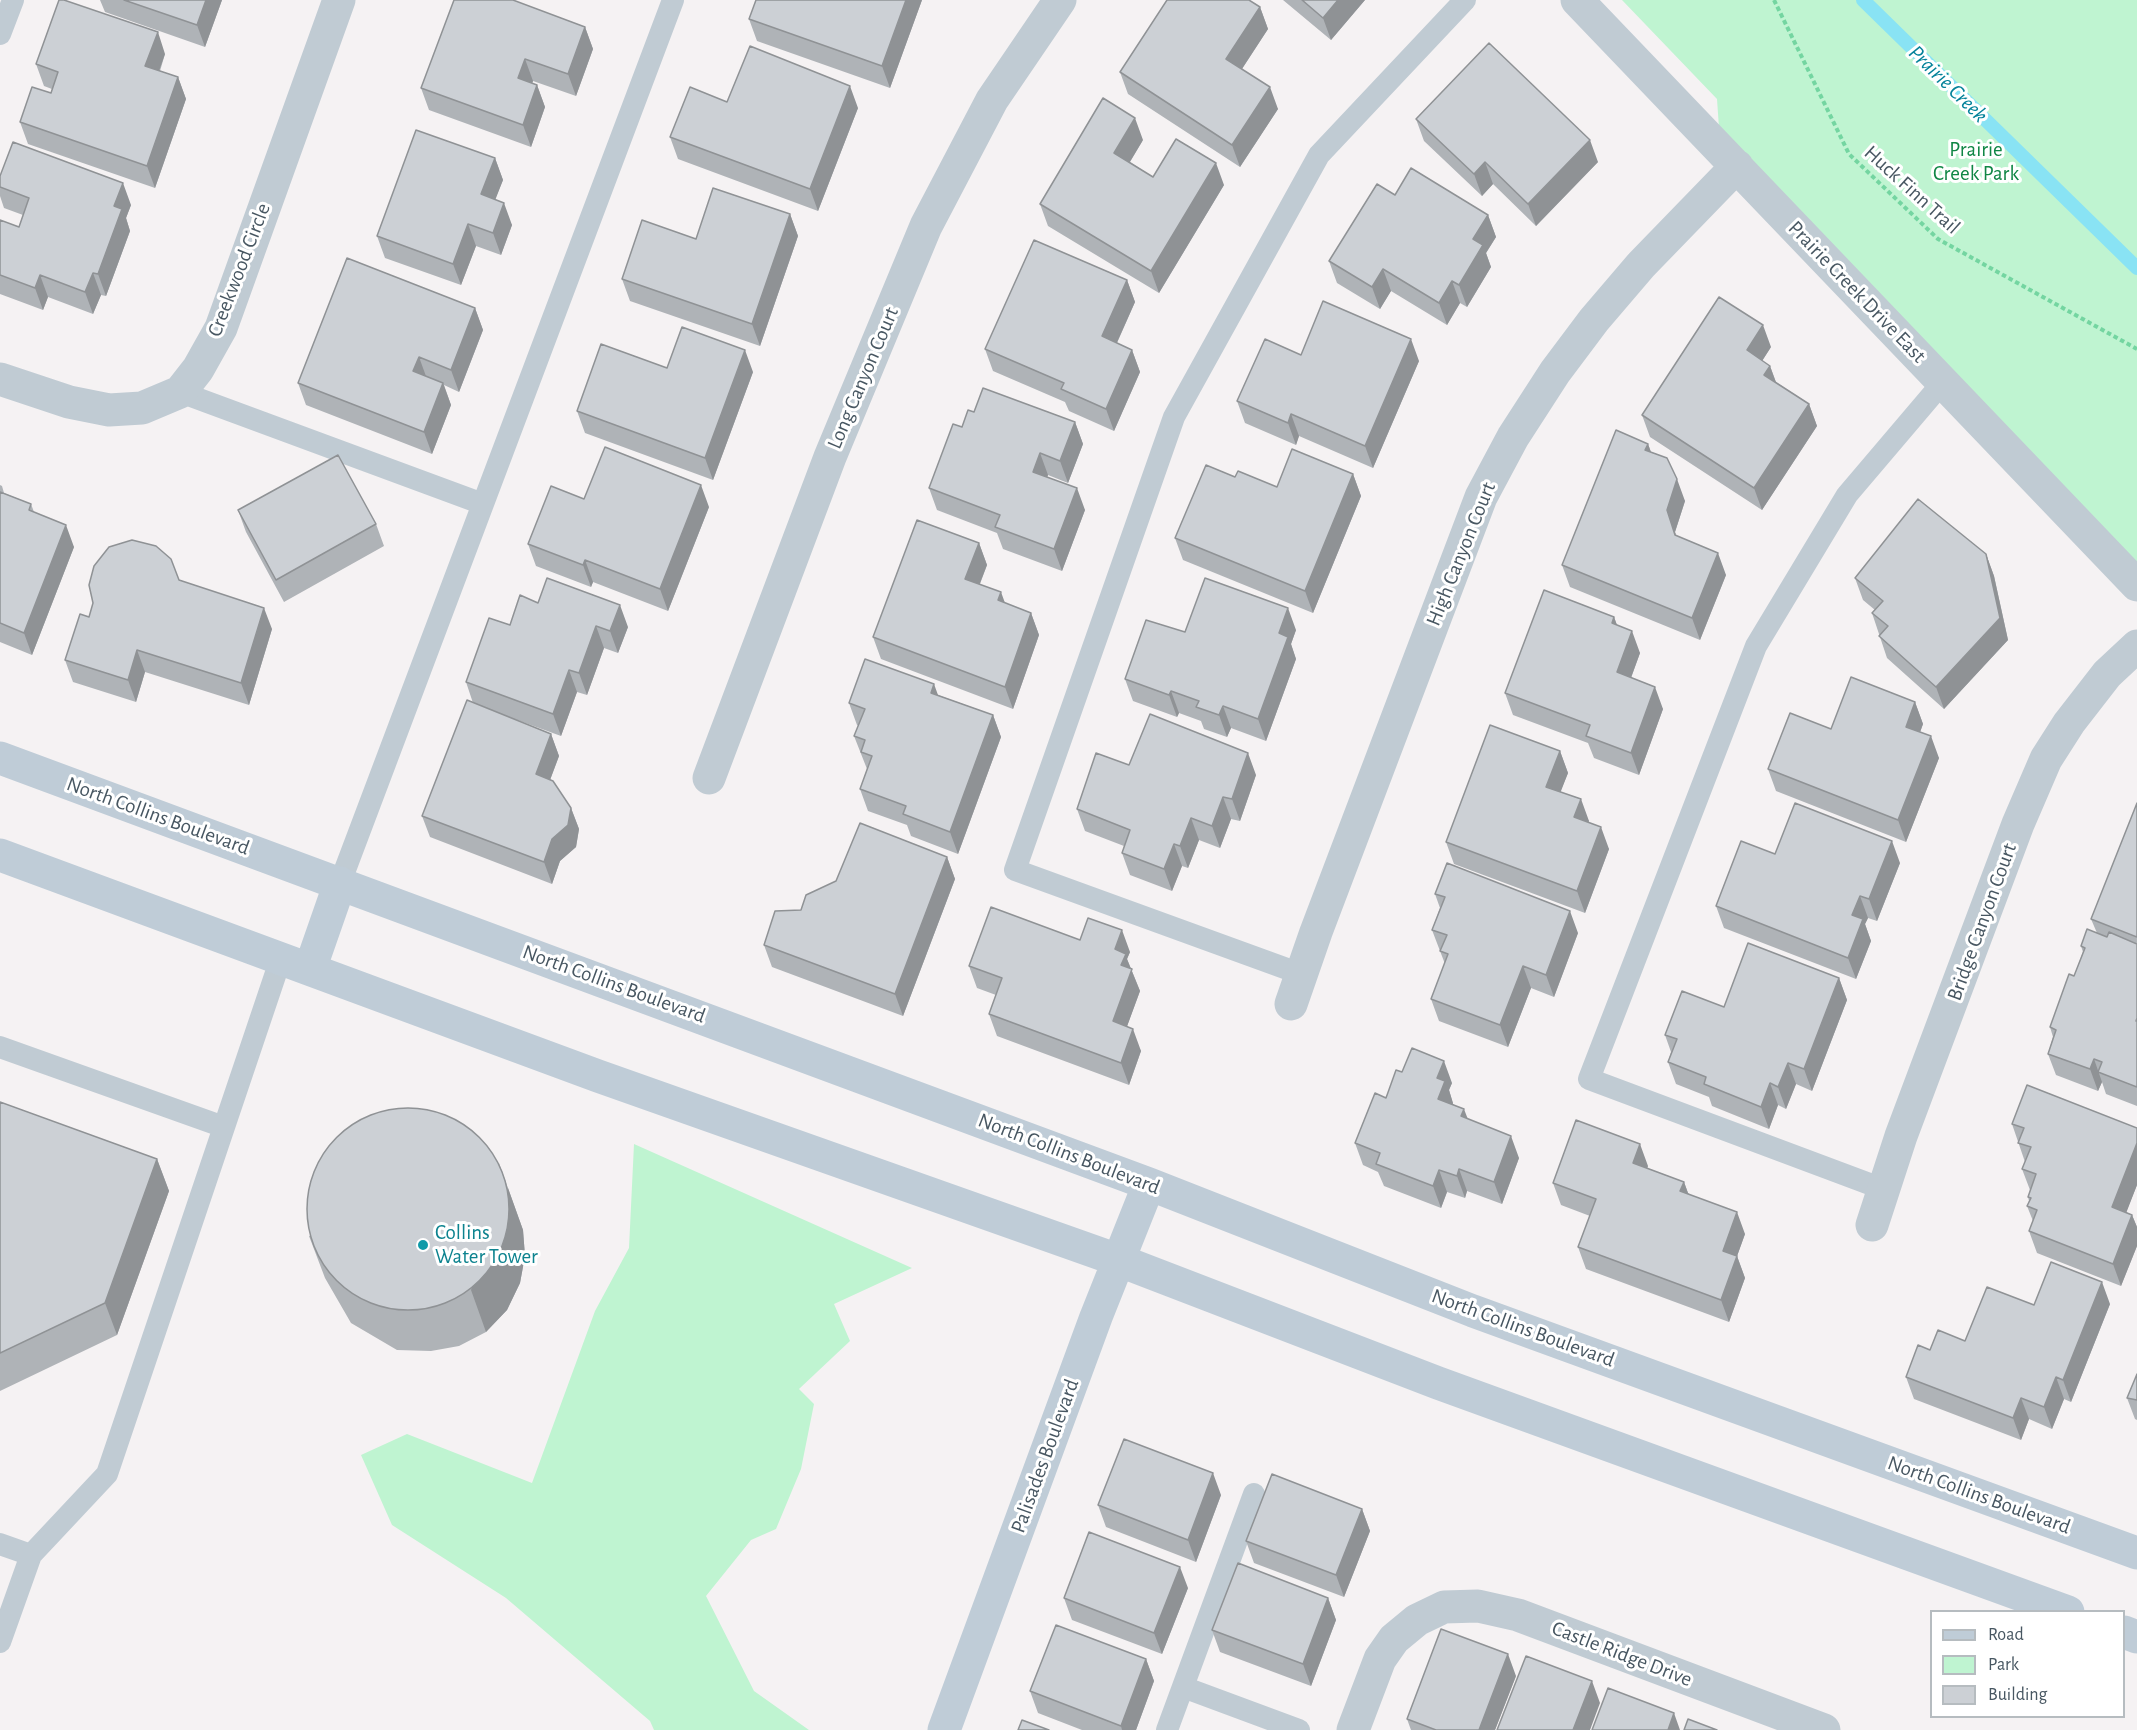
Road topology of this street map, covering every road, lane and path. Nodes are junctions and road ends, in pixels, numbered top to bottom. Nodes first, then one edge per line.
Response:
1 (13, 0) edge
2 (339, 0) edge
3 (673, 0) edge
4 (1060, 0) edge
5 (1465, 0) edge
6 (1576, 0) edge
7 (1774, 0) edge
8 (0, 34) edge
9 (1737, 166) junction
10 (2137, 349) edge
11 (0, 378) edge
12 (1943, 382) junction
13 (180, 392) junction
14 (483, 504) junction
15 (2137, 585) edge
16 (2137, 646) edge
17 (0, 758) edge
18 (709, 778) dead end
19 (0, 855) edge
20 (340, 883) junction
21 (296, 964) junction
22 (1296, 989) joint
23 (0, 1047) edge
24 (224, 1127) junction
25 (1149, 1184) junction
26 (1883, 1189) junction
27 (1872, 1225) dead end
28 (1118, 1260) junction
29 (1254, 1494) dead end
30 (0, 1544) edge
31 (2137, 1553) edge
32 (31, 1555) junction
33 (2065, 1610) edge
34 (0, 1642) edge
35 (1183, 1687) junction
36 (944, 1730) edge
37 (1167, 1730) edge
38 (1299, 1730) edge
39 (1353, 1730) edge
40 (1824, 1730) edge

1 - 8 lane
2 - 13 street, Creekwood Circle
3 - 14 lane
4 - 18 street, Long Canyon Court
5 - 22 lane
6 - 9 street, Prairie Creek Drive East
7 - 10 path, Huck Finn Trail
9 - 12 street, Prairie Creek Drive East
9 - 22 street, High Canyon Court
11 - 13 street, Creekwood Circle
12 - 15 street, Prairie Creek Drive East
12 - 26 lane
13 - 14 lane
14 - 20 lane
16 - 26 street, Bridge Canyon Court
17 - 20 main road, North Collins Boulevard
19 - 21 main road
20 - 21 main road
20 - 25 main road, North Collins Boulevard
21 - 24 lane
21 - 28 main road
23 - 24 lane
24 - 32 lane
25 - 28 main road, Palisades Boulevard
25 - 31 main road, North Collins Boulevard
26 - 27 street, Bridge Canyon Court
28 - 33 main road
28 - 36 main road, Palisades Boulevard
29 - 35 lane
30 - 32 lane
32 - 34 lane
35 - 37 lane
35 - 38 lane
39 - 40 street, Castle Ridge Drive

